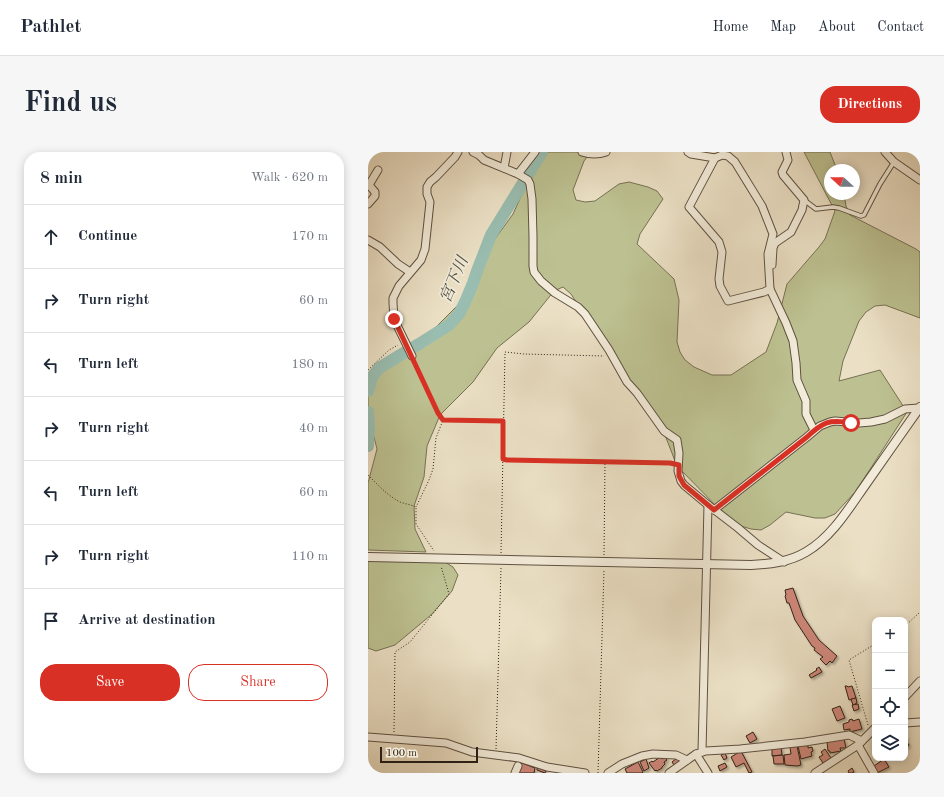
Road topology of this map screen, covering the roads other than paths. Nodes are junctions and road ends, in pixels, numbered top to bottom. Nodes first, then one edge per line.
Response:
1 (458, 152) edge
2 (473, 152) edge
3 (507, 152) edge
4 (535, 152) edge
5 (582, 152) edge
6 (606, 152) edge
7 (688, 152) edge
8 (786, 152) edge
9 (885, 152) edge
10 (722, 153) edge
11 (715, 158) junction
12 (894, 162) junction
13 (504, 168) junction
14 (378, 170) dead end
15 (519, 175) junction
16 (919, 177) edge
17 (804, 200) junction
18 (368, 204) edge
19 (368, 240) edge
20 (768, 268) junction
21 (410, 272) junction
22 (770, 289) junction
23 (412, 356) road end
24 (920, 408) edge
25 (814, 430) junction
26 (711, 507) junction
27 (368, 557) edge
28 (784, 562) junction
29 (706, 564) junction
30 (920, 681) edge
31 (908, 694) edge
32 (920, 722) edge
33 (908, 723) edge
34 (872, 732) edge
35 (368, 737) edge
36 (860, 743) junction
37 (699, 753) junction
38 (687, 760) junction
39 (585, 773) edge
40 (608, 773) edge
41 (669, 773) edge
42 (708, 773) edge
43 (815, 773) edge
44 (874, 773) edge

1 - 21 street
2 - 13 street
3 - 13 street
4 - 15 street
5 - 6 street
7 - 11 street
8 - 17 street
9 - 12 street
10 - 11 street
10 - 20 street
11 - 22 street
12 - 16 street
12 - 17 lane
13 - 15 street
14 - 18 street
15 - 26 street
17 - 20 street
19 - 21 street
20 - 22 street
21 - 23 street
22 - 25 street
24 - 25 street
24 - 28 street
25 - 26 street
26 - 28 street
26 - 29 street
27 - 29 street
28 - 29 street
29 - 37 street
30 - 31 street
32 - 33 street
34 - 36 street
35 - 39 street
36 - 37 street
36 - 43 street
36 - 44 street
37 - 38 street
37 - 42 street
38 - 40 street
38 - 41 street

